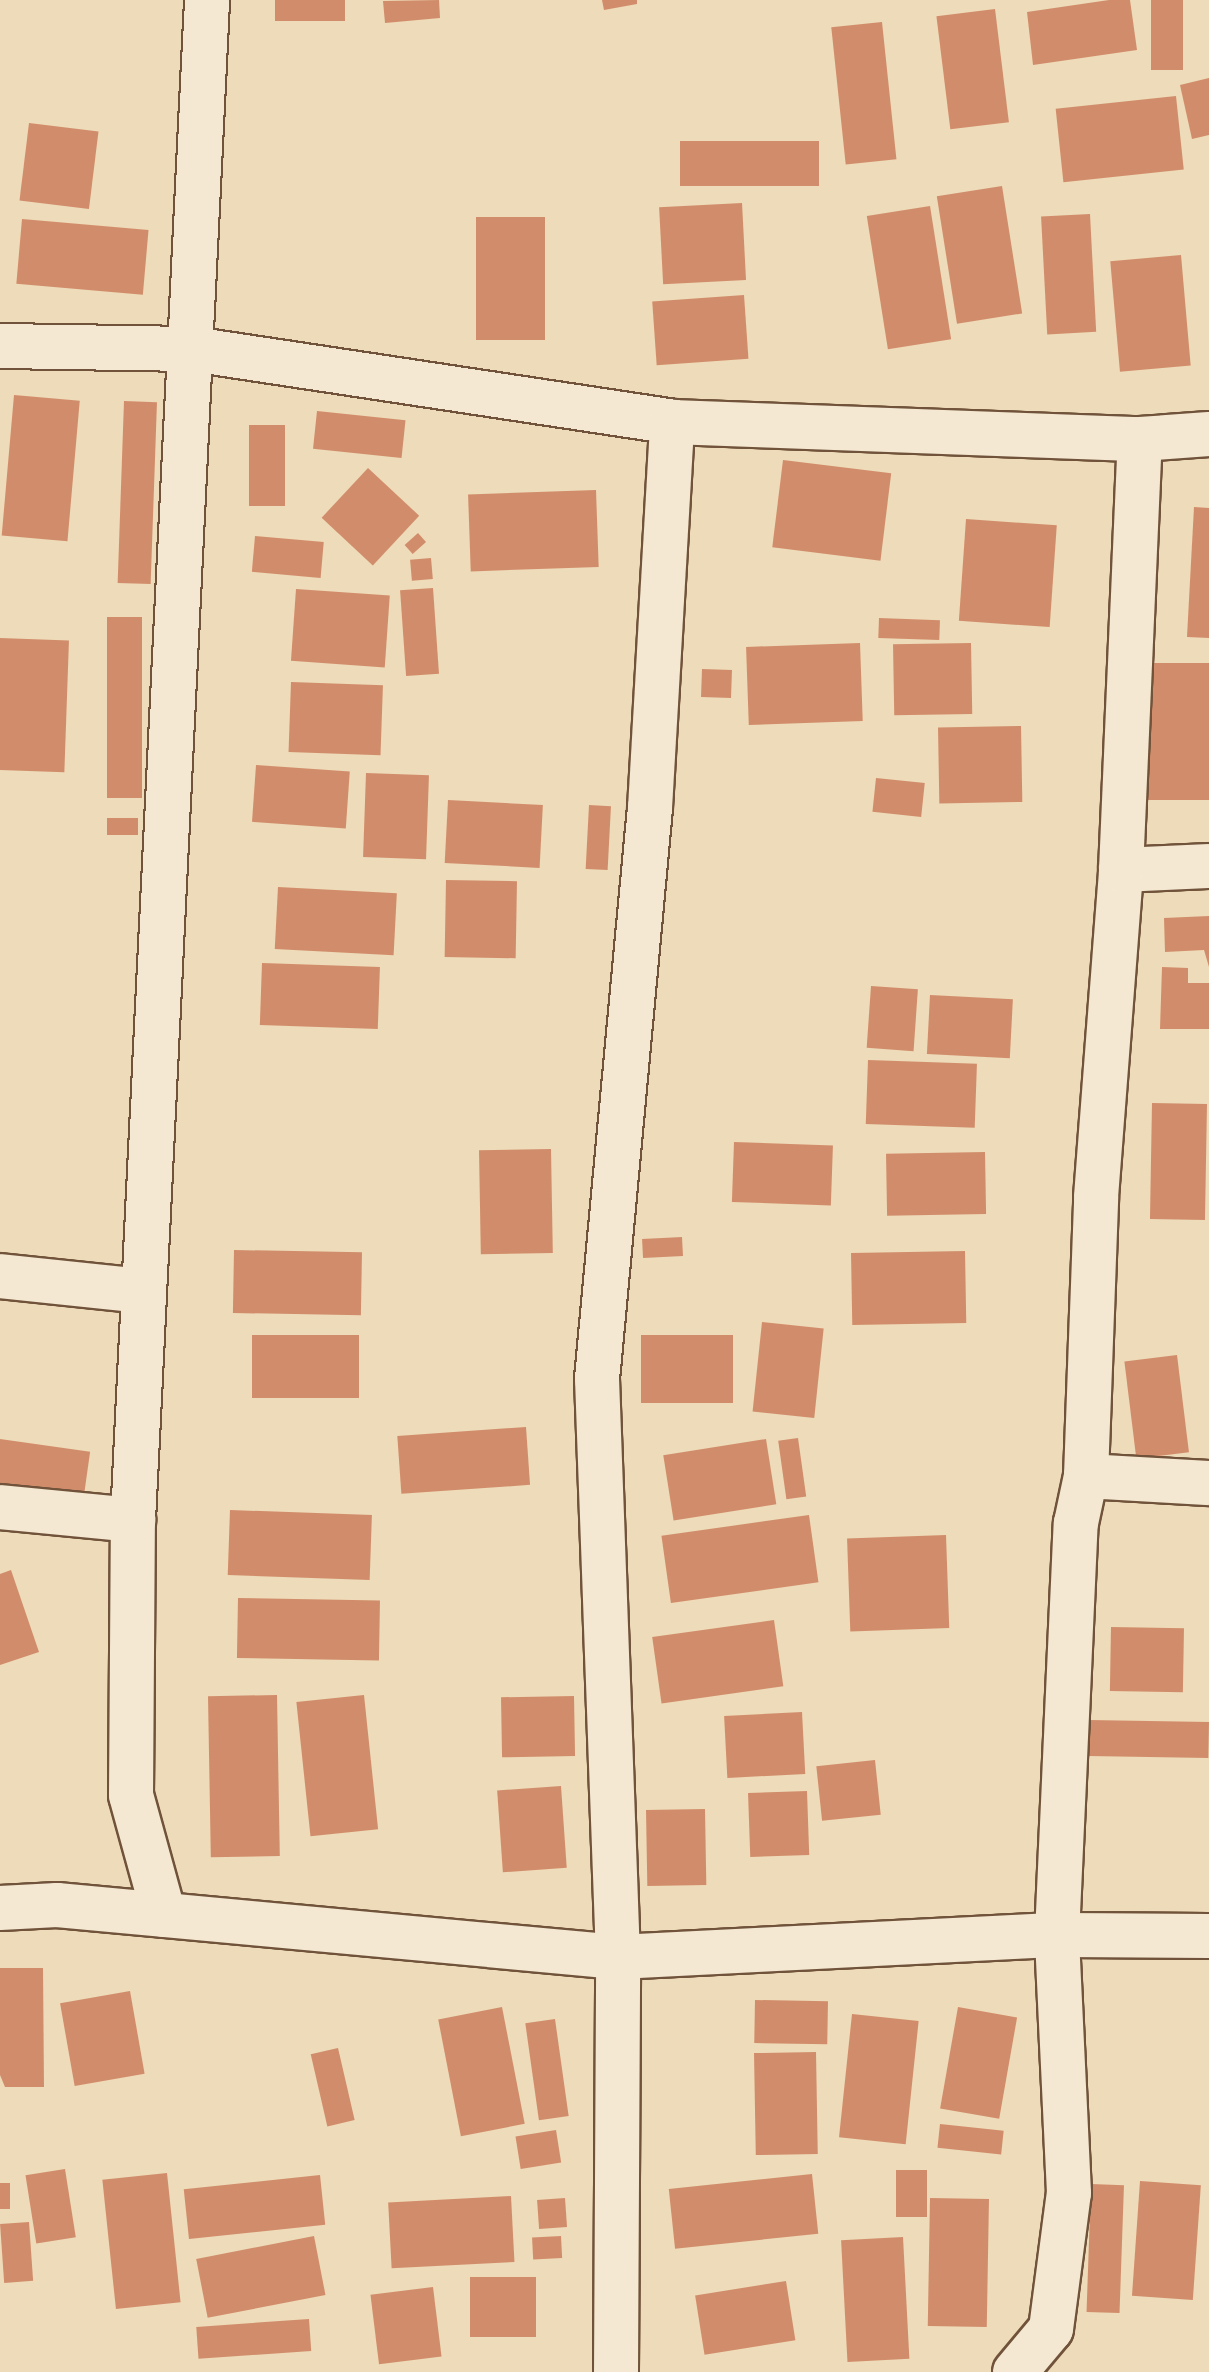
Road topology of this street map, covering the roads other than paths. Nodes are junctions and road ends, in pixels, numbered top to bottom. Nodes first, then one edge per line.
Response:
1 (207, 0) edge
2 (0, 346) edge
3 (192, 349) junction
4 (672, 422) junction
5 (1209, 434) edge
6 (1140, 439) junction
7 (1209, 866) edge
8 (1121, 870) junction
9 (0, 1276) edge
10 (143, 1291) junction
11 (1086, 1476) junction
12 (1209, 1483) edge
13 (0, 1507) edge
14 (133, 1520) junction
15 (0, 1908) edge
16 (164, 1915) junction
17 (1057, 1935) junction
18 (1209, 1936) edge
19 (618, 1957) junction
20 (616, 2372) edge
21 (1015, 2372) edge

1 - 3 street
2 - 3 street
3 - 4 street
3 - 10 street
4 - 6 street
4 - 19 street
5 - 6 street
6 - 8 street
7 - 8 street
8 - 11 street
9 - 10 street
10 - 14 street
11 - 12 street
11 - 17 street
13 - 14 street
14 - 16 street
15 - 16 street
16 - 19 street
17 - 18 street
17 - 19 street
17 - 21 street
19 - 20 street

